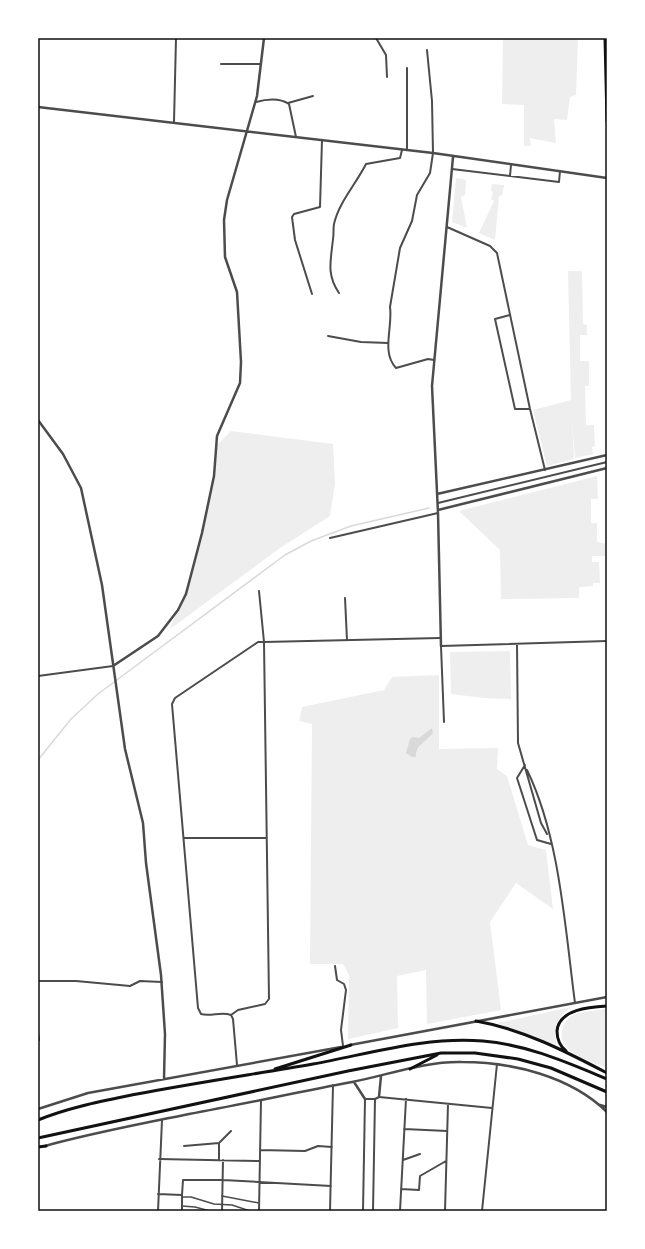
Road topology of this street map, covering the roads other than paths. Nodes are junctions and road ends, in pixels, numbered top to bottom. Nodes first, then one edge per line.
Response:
1 (176, 38) edge
2 (264, 38) edge
3 (376, 38) edge
4 (605, 38) edge
5 (427, 50) dead end
6 (220, 64) dead end
7 (262, 64) junction
8 (407, 68) dead end
9 (387, 77) dead end
10 (313, 96) dead end
11 (255, 102) junction
12 (288, 103) junction
13 (38, 107) edge
14 (607, 121) edge
15 (174, 122) junction
16 (247, 132) junction
17 (296, 137) junction
18 (322, 140) junction
19 (402, 150) junction
20 (407, 150) junction
21 (433, 153) junction
22 (453, 157) junction
23 (511, 165) junction
24 (452, 169) junction
25 (560, 172) junction
26 (510, 176) junction
27 (607, 178) edge
28 (446, 227) junction
29 (339, 293) dead end
30 (312, 294) dead end
31 (510, 315) junction
32 (328, 336) dead end
33 (388, 343) junction
34 (434, 360) junction
35 (530, 409) junction
36 (38, 420) edge
37 (607, 455) edge
38 (607, 462) edge
39 (607, 468) edge
40 (545, 470) junction
41 (437, 494) junction
42 (438, 503) junction
43 (438, 511) junction
44 (330, 538) dead end
45 (259, 591) dead end
46 (345, 598) dead end
47 (440, 638) junction
48 (347, 640) junction
49 (607, 641) edge
50 (264, 642) junction
51 (516, 644) junction
52 (441, 646) junction
53 (113, 666) junction
54 (38, 676) edge
55 (444, 722) dead end
56 (525, 765) junction
57 (527, 770) junction
58 (549, 837) junction
59 (184, 838) junction
60 (266, 838) junction
61 (551, 844) junction
62 (335, 966) dead end
63 (38, 981) edge
64 (162, 982) junction
65 (606, 997) edge
66 (575, 1003) junction
67 (607, 1006) edge
68 (231, 1014) junction
69 (476, 1021) junction
70 (38, 1032) edge
71 (39, 1040) dead end
72 (351, 1045) junction
73 (343, 1046) junction
74 (441, 1053) junction
75 (571, 1054) junction
76 (497, 1064) junction
77 (237, 1065) junction
78 (410, 1069) junction
79 (266, 1072) junction
80 (607, 1073) edge
81 (381, 1076) junction
82 (164, 1079) junction
83 (607, 1079) edge
84 (354, 1082) junction
85 (333, 1085) junction
86 (607, 1092) edge
87 (378, 1097) junction
88 (365, 1098) junction
89 (375, 1099) junction
90 (406, 1099) junction
91 (261, 1100) junction
92 (448, 1104) junction
93 (599, 1104) junction
94 (607, 1107) edge
95 (492, 1108) junction
96 (38, 1109) edge
97 (607, 1112) edge
98 (38, 1120) edge
99 (162, 1120) junction
100 (404, 1129) junction
101 (231, 1131) dead end
102 (447, 1131) junction
103 (38, 1138) edge
104 (219, 1143) junction
105 (46, 1146) joint
106 (184, 1146) dead end
107 (332, 1147) junction
108 (38, 1148) edge
109 (260, 1150) junction
110 (420, 1154) dead end
111 (159, 1159) junction
112 (219, 1160) junction
113 (223, 1160) junction
114 (402, 1160) junction
115 (260, 1161) junction
116 (446, 1162) junction
117 (223, 1180) junction
118 (259, 1183) junction
119 (331, 1186) junction
120 (401, 1189) junction
121 (158, 1194) junction
122 (182, 1196) junction
123 (222, 1196) junction
124 (259, 1203) junction
125 (222, 1205) junction
126 (182, 1206) junction
127 (158, 1211) edge
128 (182, 1211) edge
129 (210, 1211) edge
130 (222, 1211) edge
131 (250, 1211) edge
132 (259, 1211) edge
133 (330, 1211) edge
134 (363, 1211) edge
135 (373, 1211) edge
136 (400, 1211) edge
137 (445, 1211) edge
138 (482, 1211) edge

1 - 15 street
2 - 7 street
3 - 9 street
4 - 14 main road
5 - 21 street
6 - 7 street
7 - 11 street
8 - 20 street
10 - 12 street
11 - 12 street
11 - 16 street
12 - 17 street
13 - 15 street
15 - 16 street
16 - 17 street
16 - 53 street
17 - 18 street
18 - 19 street
18 - 30 street
19 - 20 street
19 - 29 street
20 - 21 street
21 - 22 street
21 - 33 street
22 - 23 street
22 - 24 street
23 - 25 street
23 - 26 street
24 - 26 street
24 - 28 street
25 - 26 street
25 - 27 street
28 - 31 street
28 - 34 street
31 - 35 street
31 - 35 street
32 - 33 street
33 - 34 street
34 - 41 street
35 - 40 street
36 - 53 street
37 - 40 street
38 - 42 street
39 - 43 street
40 - 41 street
41 - 42 street
42 - 43 street
43 - 44 street
43 - 47 street
45 - 50 street
46 - 48 street
47 - 48 street
47 - 52 street
48 - 50 street
49 - 51 street
50 - 59 street
50 - 60 street
51 - 52 street
51 - 56 street
52 - 55 street
53 - 54 street
53 - 64 street
56 - 57 street
56 - 61 street
57 - 58 street
57 - 58 street
58 - 61 street
59 - 60 street
59 - 68 street
60 - 68 street
61 - 66 street
62 - 73 street
63 - 64 street
64 - 82 street
65 - 66 street
66 - 69 street
67 - 75 main road
68 - 77 street
69 - 72 street
69 - 75 main road
70 - 71 street
72 - 73 street
72 - 79 main road
73 - 77 street
74 - 78 main road
74 - 86 main road
74 - 103 main road
75 - 80 main road
76 - 78 street
76 - 93 street
76 - 95 street
77 - 82 street
78 - 81 street
79 - 83 main road
79 - 98 main road
81 - 84 street
81 - 87 street
82 - 96 street
84 - 85 street
84 - 88 street
85 - 91 street
85 - 107 street
87 - 89 street
87 - 90 street
88 - 89 street
88 - 134 street
89 - 135 street
90 - 92 street
90 - 100 street
91 - 99 street
91 - 109 street
92 - 95 street
92 - 102 street
93 - 94 street
93 - 97 street
95 - 138 street
99 - 105 street
99 - 111 street
100 - 102 street
100 - 114 street
101 - 104 street
102 - 116 street
104 - 106 street
104 - 112 street
105 - 108 main road
107 - 109 street
107 - 119 street
109 - 115 street
110 - 114 street
111 - 112 street
111 - 121 street
112 - 113 street
113 - 115 street
113 - 117 street
114 - 120 street
115 - 118 street
116 - 120 street
116 - 137 street
117 - 118 street
117 - 122 street
117 - 123 street
118 - 119 street
118 - 124 street
119 - 133 street
120 - 136 street
121 - 122 street
121 - 127 street
122 - 125 street
122 - 126 street
123 - 124 street
123 - 125 street
124 - 132 street
125 - 130 street
125 - 131 street
126 - 128 street
126 - 129 street

